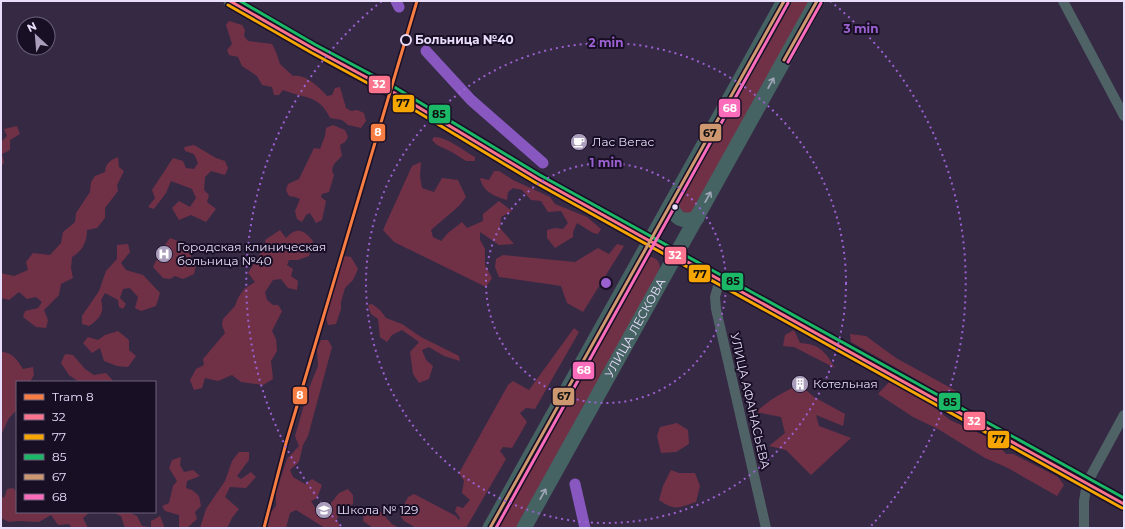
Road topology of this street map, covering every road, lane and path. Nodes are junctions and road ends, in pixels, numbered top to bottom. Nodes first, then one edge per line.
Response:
1 (230, 1) edge
2 (784, 1) edge
3 (817, 1) edge
4 (1063, 1) edge
5 (1124, 116) edge
6 (671, 204) junction
7 (696, 218) junction
8 (650, 241) junction
9 (676, 255) junction
10 (720, 280) junction
11 (1124, 416) edge
12 (1087, 484) junction
13 (1124, 504) edge
14 (490, 528) edge
15 (524, 528) edge
16 (766, 528) edge
17 (1084, 528) edge

1 - 8 street
2 - 6 main road
7 -> 3 main road, УЛИЦА ЛЕСКОВА
4 - 5 street
6 - 7 main road
6 - 8 main road
7 - 9 main road, УЛИЦА ЛЕСКОВА
8 - 9 main road
8 - 14 main road
9 - 10 street
15 -> 9 main road, УЛИЦА ЛЕСКОВА
10 - 12 street
10 - 16 street, УЛИЦА АФАНАСЬЕВА
11 - 12 street
12 - 13 street
12 - 17 street

